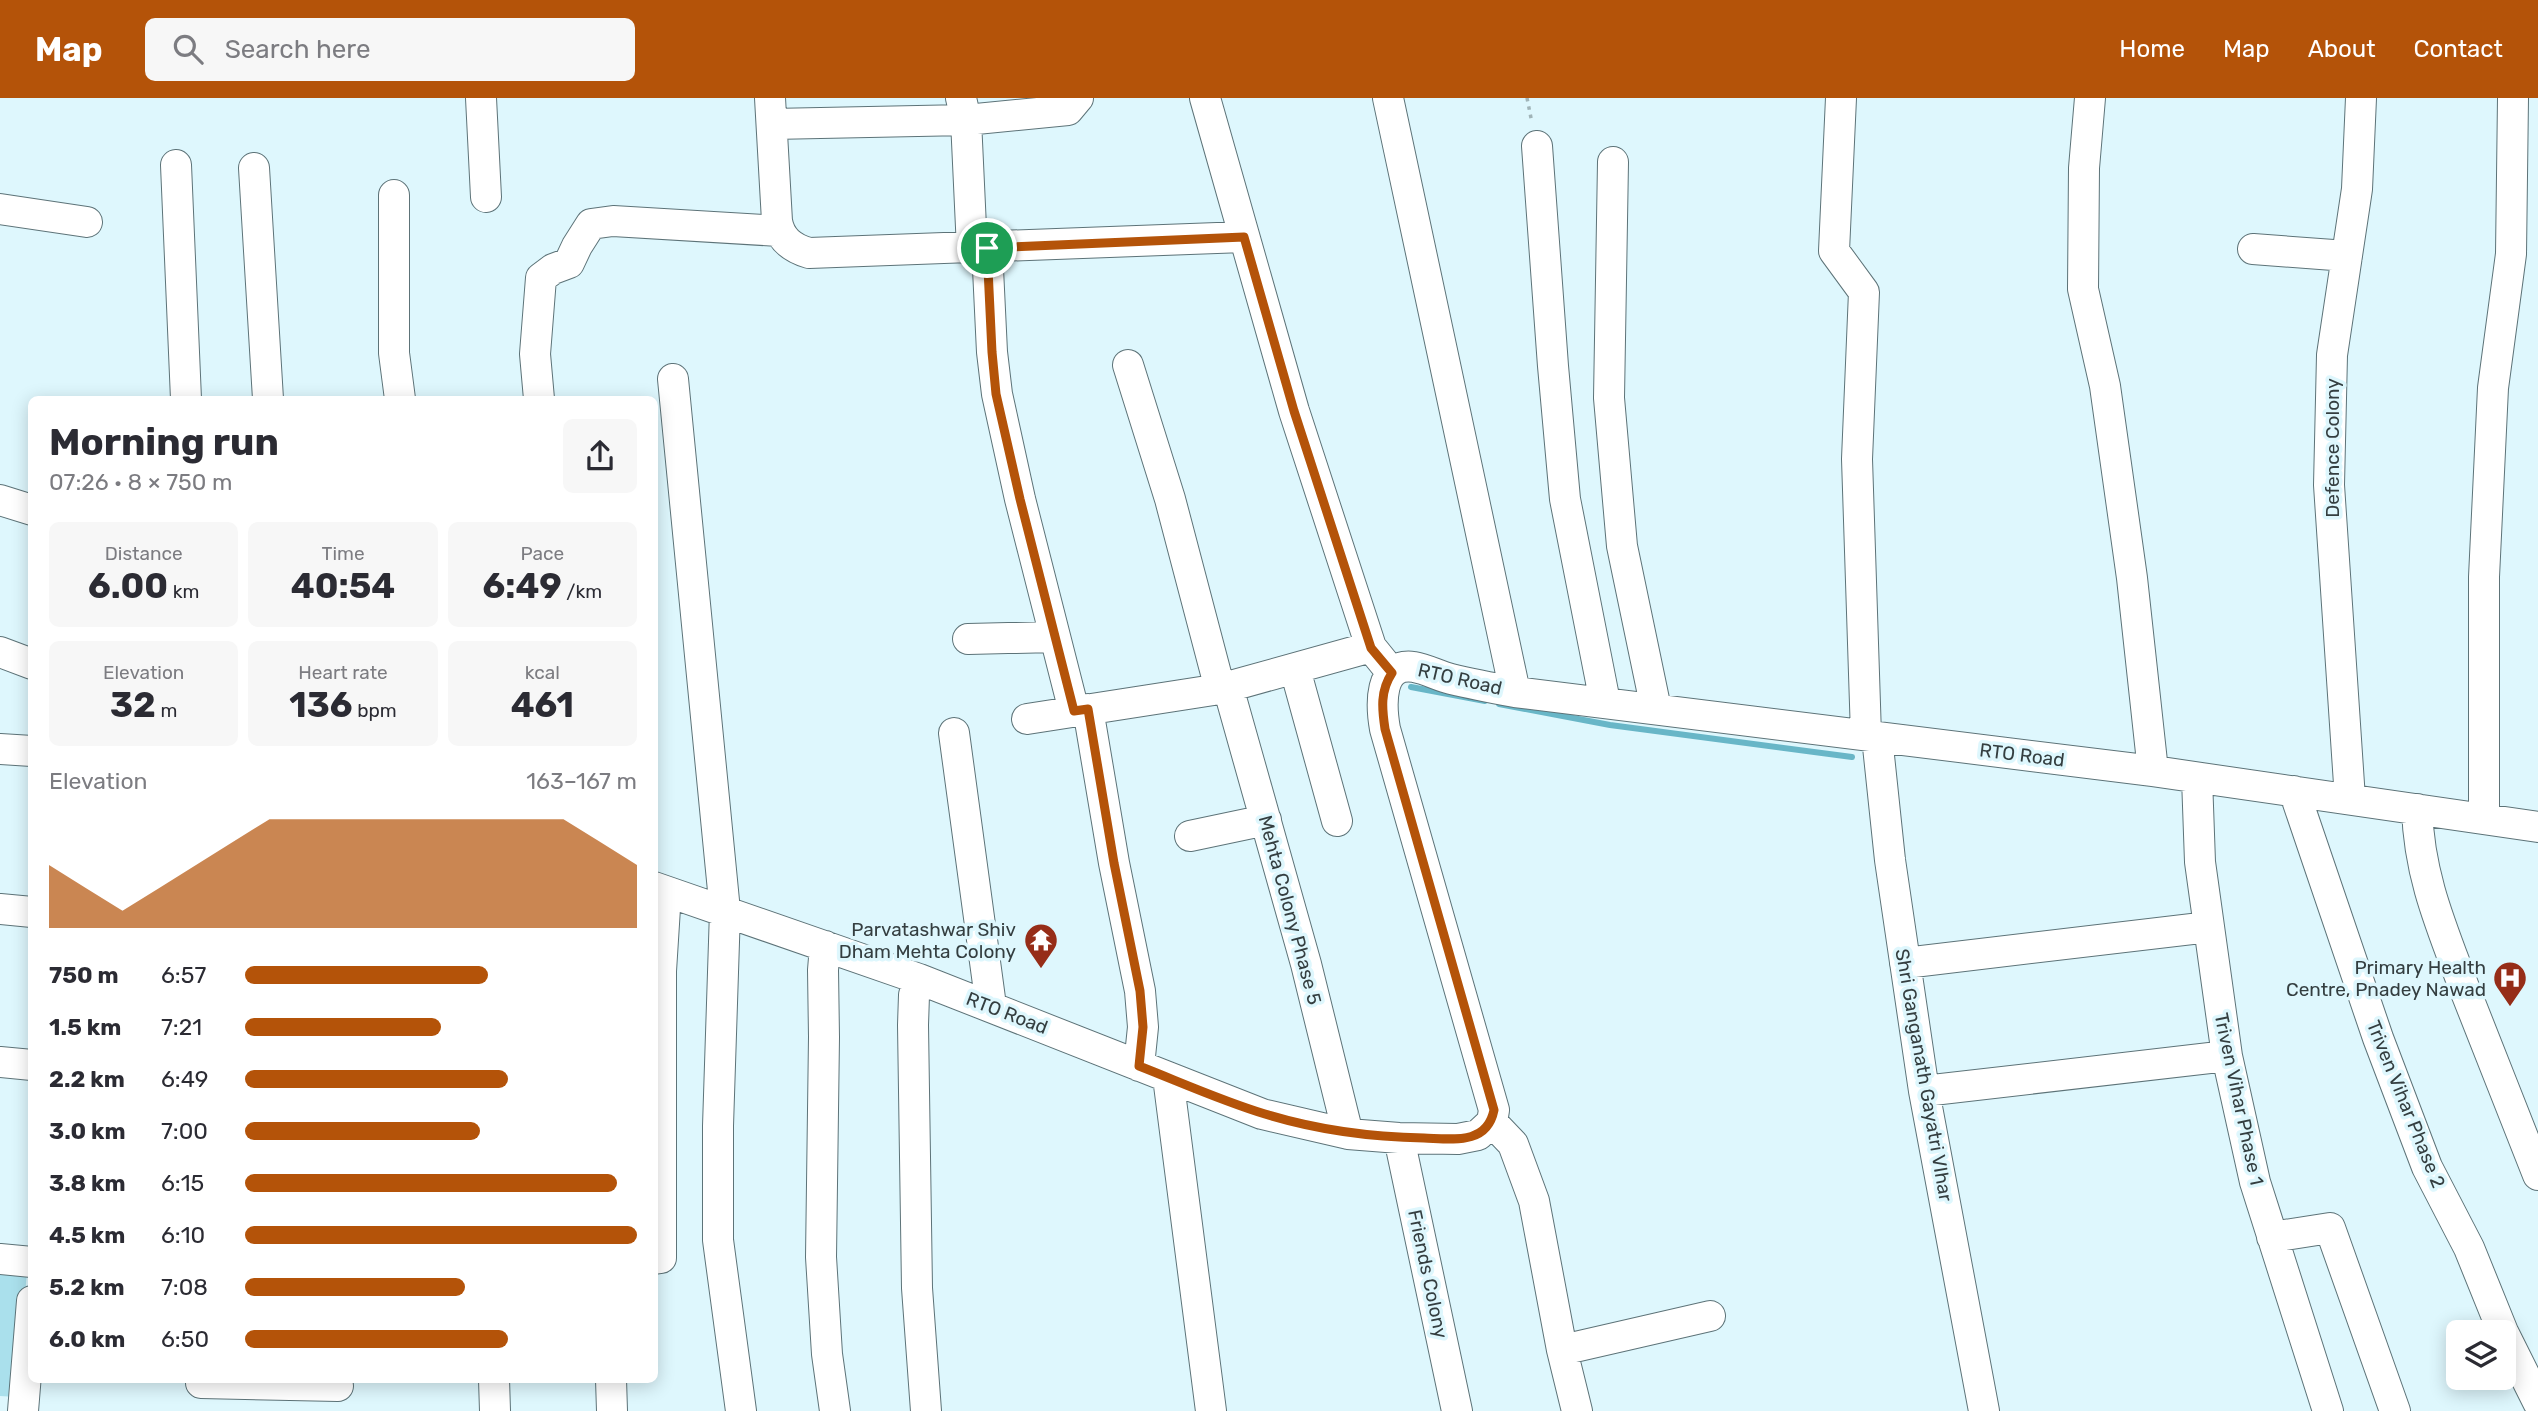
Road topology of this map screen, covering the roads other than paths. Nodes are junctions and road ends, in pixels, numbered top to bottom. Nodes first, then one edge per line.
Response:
1 (481, 98) edge
2 (1078, 98) edge
3 (1205, 98) edge
4 (1388, 98) edge
5 (1841, 98) edge
6 (2090, 98) edge
7 (2361, 98) edge
8 (2513, 98) edge
9 (963, 109) edge
10 (771, 111) edge
11 (1537, 146) dead end
12 (1613, 162) dead end
13 (176, 166) dead end
14 (254, 168) dead end
15 (394, 195) dead end
16 (486, 197) dead end
17 (0, 209) edge
18 (87, 222) dead end
19 (779, 231) junction
20 (1244, 237) junction
21 (979, 249) junction
22 (2253, 249) dead end
23 (2347, 256) junction
24 (1128, 365) dead end
25 (674, 379) dead end
26 (186, 396) edge
27 (268, 396) edge
28 (400, 396) edge
29 (539, 396) edge
30 (0, 500) edge
31 (28, 509) edge
32 (1055, 637) junction
33 (968, 639) dead end
34 (1371, 648) junction
35 (0, 652) edge
36 (28, 662) edge
37 (1295, 668) junction
38 (1392, 673) junction
39 (1224, 688) junction
40 (1514, 692) junction
41 (1605, 702) junction
42 (1656, 709) junction
43 (1081, 710) junction
44 (1027, 719) dead end
45 (954, 733) dead end
46 (1871, 736) junction
47 (0, 749) edge
48 (28, 751) edge
49 (2153, 771) junction
50 (2197, 778) junction
51 (2294, 792) junction
52 (2350, 799) junction
53 (2417, 809) junction
54 (2484, 818) junction
55 (1266, 820) junction
56 (1337, 821) dead end
57 (2538, 827) edge
58 (1190, 836) dead end
59 (660, 890) edge
60 (0, 909) edge
61 (724, 911) junction
62 (28, 912) edge
63 (2209, 927) junction
64 (825, 946) junction
65 (1905, 963) junction
66 (919, 979) junction
67 (991, 1006) junction
68 (2227, 1056) junction
69 (0, 1062) edge
70 (28, 1065) edge
71 (1139, 1066) junction
72 (1168, 1077) junction
73 (1924, 1091) junction
74 (1492, 1122) junction
75 (659, 1134) edge
76 (1348, 1134) junction
77 (1399, 1138) junction
78 (2538, 1175) edge
79 (2272, 1237) junction
80 (658, 1258) edge
81 (0, 1259) edge
82 (28, 1262) edge
83 (1710, 1316) dead end
84 (2499, 1320) edge
85 (28, 1326) edge
86 (1562, 1350) junction
87 (2516, 1357) edge
88 (494, 1383) edge
89 (611, 1383) edge
90 (200, 1391) edge
91 (338, 1392) edge
92 (2538, 1402) edge
93 (15, 1408) edge
94 (495, 1411) edge
95 (612, 1411) edge
96 (741, 1411) edge
97 (835, 1411) edge
98 (926, 1411) edge
99 (1211, 1411) edge
100 (1457, 1411) edge
101 (1577, 1411) edge
102 (1984, 1411) edge
103 (2328, 1411) edge
104 (2395, 1411) edge

1 - 16 street
2 - 9 street
3 - 20 street
4 - 40 street
5 - 46 street, Shri Ganganath Gayatri VIhar
6 - 49 street
7 - 23 street, Defence Colony
8 - 54 street
9 - 10 street
9 - 21 street
10 - 19 street
11 - 41 street
12 - 42 street
13 - 26 street
14 - 27 street
15 - 28 street
17 - 18 street
19 - 21 street
19 - 29 street
20 - 21 street
20 - 34 street
21 - 32 street
22 - 23 street
23 - 52 street, Defence Colony
24 - 39 street, Mehta Colony Phase 5
25 - 61 street
30 - 31 street
32 - 33 street
32 - 43 street
34 - 37 street
34 - 38 street
35 - 36 street
37 - 39 street
37 - 56 street
38 - 40 street, RTO Road
38 - 74 street, RTO Road
39 - 43 street
39 - 55 street, Mehta Colony Phase 5
40 - 41 street, RTO Road
41 - 42 street, RTO Road
42 - 46 street, RTO Road
43 - 44 street
43 - 71 street
45 - 67 street
46 - 49 street, RTO Road
46 - 65 street, Shri Ganganath Gayatri VIhar
47 - 48 street
49 - 50 street, RTO Road
50 - 51 street, RTO Road
50 - 63 street, Triven Vihar Phase 1
51 - 52 street, RTO Road
51 - 84 street, Triven Vihar Phase 2
52 - 53 street, RTO Road
53 - 54 street, RTO Road
53 - 78 street
54 - 57 street, RTO Road
55 - 58 street
55 - 76 street, Mehta Colony Phase 5
59 - 61 street, RTO Road
59 - 75 street
60 - 62 street
61 - 64 street, RTO Road
61 - 96 street
63 - 65 street
63 - 68 street, Triven Vihar Phase 1
64 - 66 street, RTO Road
64 - 97 street
65 - 73 street, Shri Ganganath Gayatri VIhar
66 - 67 street, RTO Road
66 - 98 street
67 - 71 street, RTO Road
68 - 73 street
68 - 79 street, Triven Vihar Phase 1
69 - 70 street
71 - 72 street, RTO Road
72 - 76 street, RTO Road
72 - 99 street
73 - 102 street, Shri Ganganath Gayatri VIhar
74 - 77 street, RTO Road
74 - 86 street
75 - 80 street
76 - 77 street, RTO Road
77 - 100 street, Friends Colony
79 - 103 street, Triven Vihar Phase 1
79 - 104 street
81 - 82 street
83 - 86 street
85 - 93 street
86 - 101 street
87 - 92 street, Triven Vihar Phase 2
88 - 94 street
89 - 95 street
90 - 91 street

